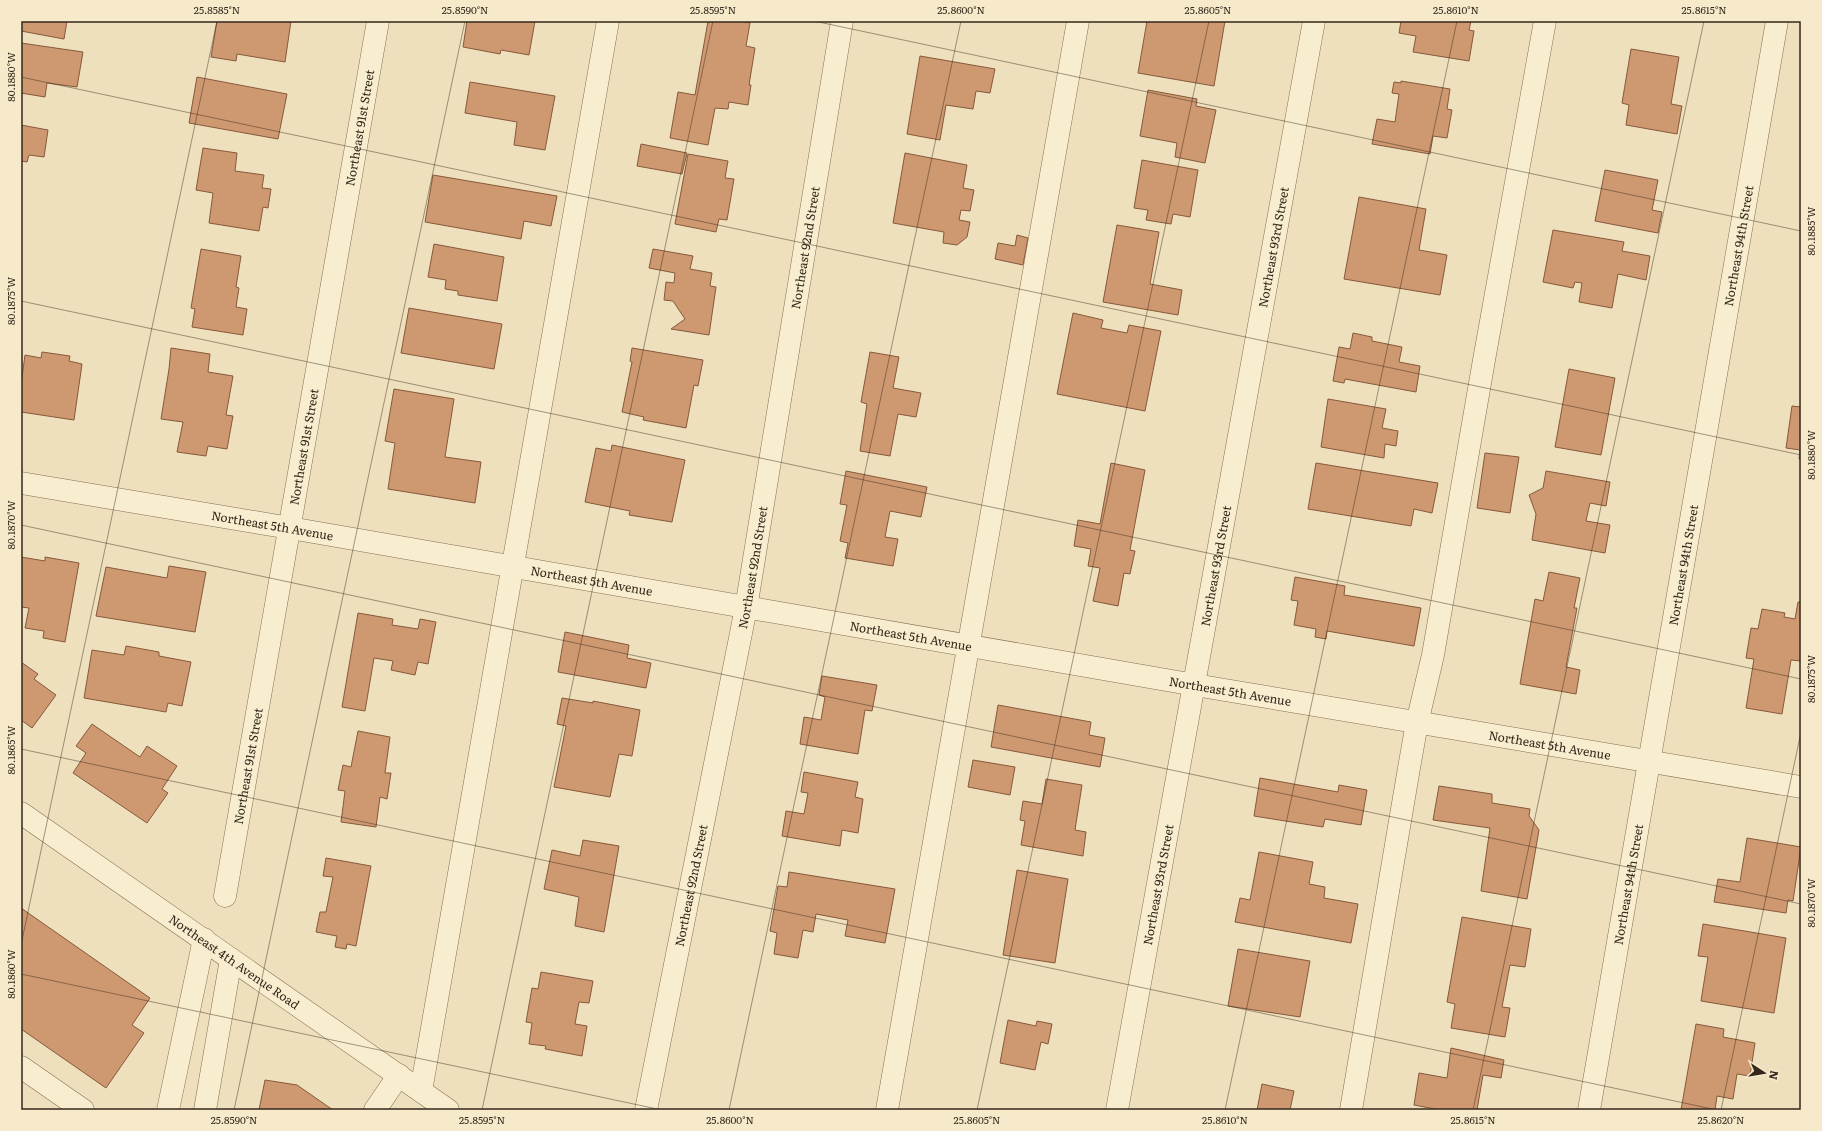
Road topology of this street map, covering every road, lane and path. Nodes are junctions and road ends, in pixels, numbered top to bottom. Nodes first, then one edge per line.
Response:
1 (378, 21) edge
2 (608, 21) edge
3 (842, 21) edge
4 (1078, 21) edge
5 (1314, 21) edge
6 (1545, 21) edge
7 (1777, 21) edge
8 (21, 483) edge
9 (290, 528) junction
10 (512, 568) junction
11 (746, 608) junction
12 (969, 647) junction
13 (1195, 685) junction
14 (1417, 723) junction
15 (1650, 762) junction
16 (1801, 787) edge
17 (21, 813) edge
18 (225, 896) dead end
19 (204, 939) junction
20 (231, 959) junction
21 (21, 1067) edge
22 (399, 1076) junction
23 (421, 1091) junction
24 (441, 1108) edge
25 (83, 1110) edge
26 (168, 1110) edge
27 (205, 1110) edge
28 (375, 1110) edge
29 (646, 1110) edge
30 (887, 1110) edge
31 (1118, 1110) edge
32 (1350, 1110) edge
33 (1588, 1110) edge

1 - 9 street, Northeast 91st Street
2 - 10 street
3 - 11 street, Northeast 92nd Street
4 - 12 street
5 - 13 street, Northeast 93rd Street
6 - 14 street
7 - 15 street, Northeast 94th Street
8 - 9 street, Northeast 5th Avenue
9 - 10 street, Northeast 5th Avenue
9 - 18 street, Northeast 91st Street
10 - 11 street, Northeast 5th Avenue
10 - 23 street
11 - 12 street, Northeast 5th Avenue
11 - 29 street, Northeast 92nd Street
12 - 13 street, Northeast 5th Avenue
12 - 30 street
13 - 14 street, Northeast 5th Avenue
13 - 31 street, Northeast 93rd Street
14 - 15 street, Northeast 5th Avenue
14 - 32 street
15 - 16 street, Northeast 5th Avenue
15 - 33 street, Northeast 94th Street
17 - 19 street, Northeast 4th Avenue Road
19 - 20 street, Northeast 4th Avenue Road
19 - 26 street
20 - 22 street, Northeast 4th Avenue Road
20 - 27 street
21 - 25 street
22 - 23 street, Northeast 4th Avenue Road
22 - 28 street
23 - 24 street, Northeast 4th Avenue Road

